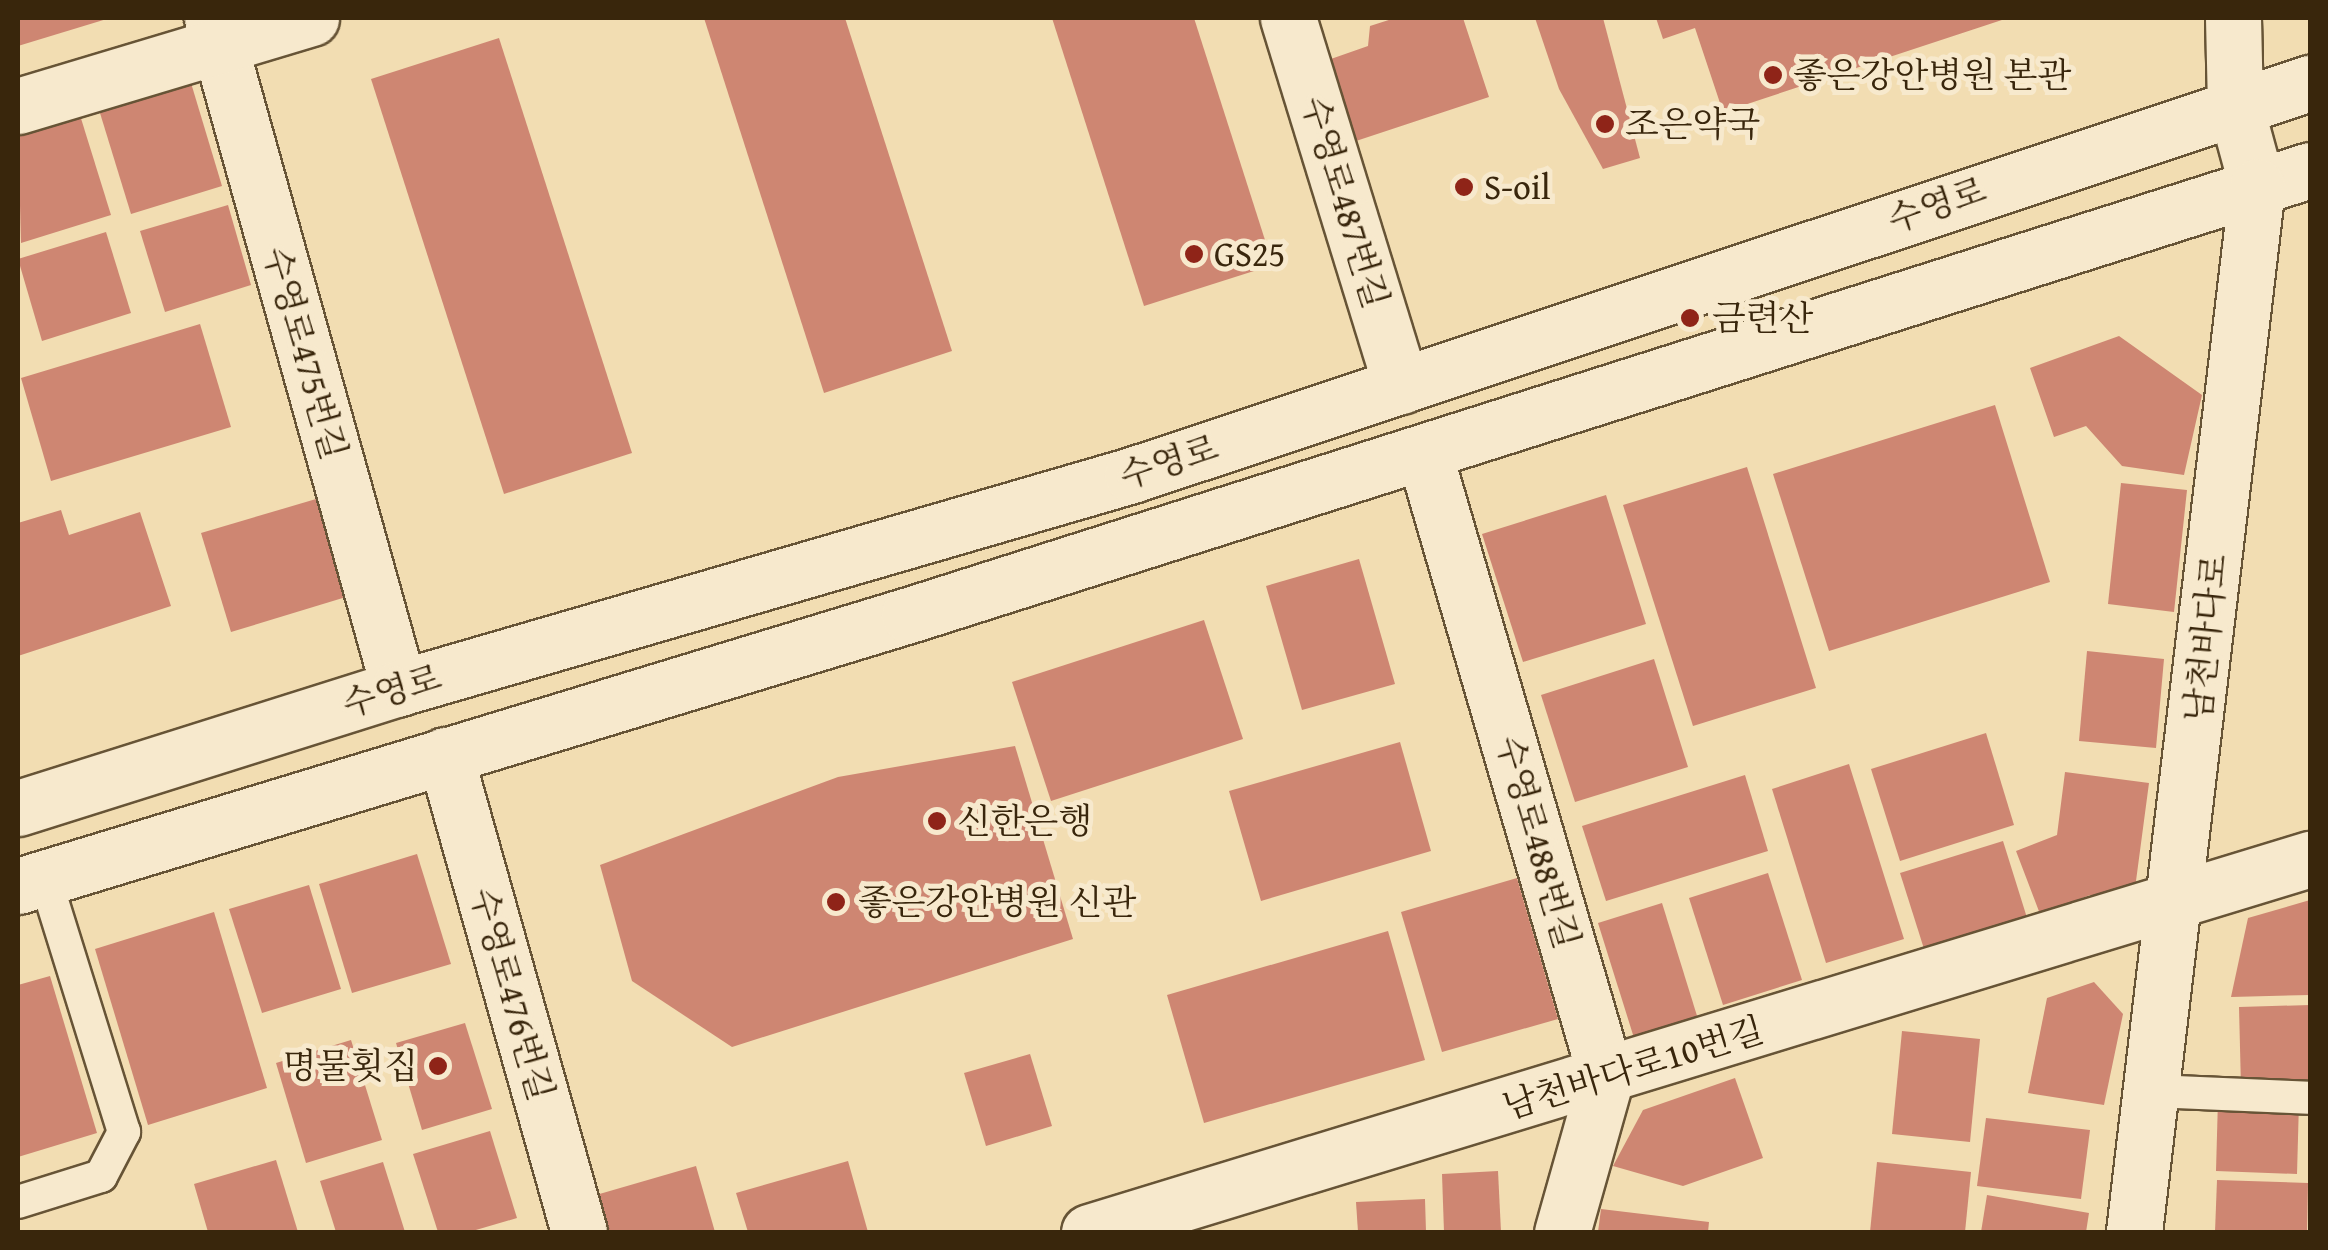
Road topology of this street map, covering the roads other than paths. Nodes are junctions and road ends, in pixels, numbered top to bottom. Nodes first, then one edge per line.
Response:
1 (310, 18) edge
2 (1288, 18) edge
3 (2233, 18) edge
4 (216, 31) edge
5 (2310, 83) edge
6 (2235, 105) junction
7 (18, 106) edge
8 (2310, 170) edge
9 (2258, 186) junction
10 (1402, 386) junction
11 (1424, 452) junction
12 (398, 688) junction
13 (446, 756) junction
14 (18, 808) edge
15 (2310, 859) edge
16 (31, 882) edge
17 (2176, 900) junction
18 (1606, 1077) junction
19 (2152, 1091) junction
20 (2310, 1098) edge
21 (18, 1202) edge
22 (579, 1232) edge
23 (1090, 1232) edge
24 (1562, 1232) edge
25 (2134, 1232) edge

1 - 4 main road
2 - 10 main road, 수영로487번길
3 - 6 main road
4 - 7 main road
4 - 12 main road, 수영로475번길
5 - 6 main road, 수영로
6 - 9 main road
6 - 10 main road, 수영로
8 - 9 main road, 수영로
9 - 11 main road, 수영로
9 - 17 main road, 남천바다로
10 - 12 main road, 수영로
11 - 13 main road, 수영로
11 - 18 main road, 수영로488번길
12 - 14 main road, 수영로
13 - 16 main road, 수영로
13 - 22 main road, 수영로476번길
15 - 17 main road, 남천바다로10번길
16 - 21 lane
17 - 18 main road, 남천바다로10번길
17 - 19 main road, 남천바다로
18 - 23 main road, 남천바다로10번길
18 - 24 main road
19 - 20 lane
19 - 25 main road, 남천바다로

